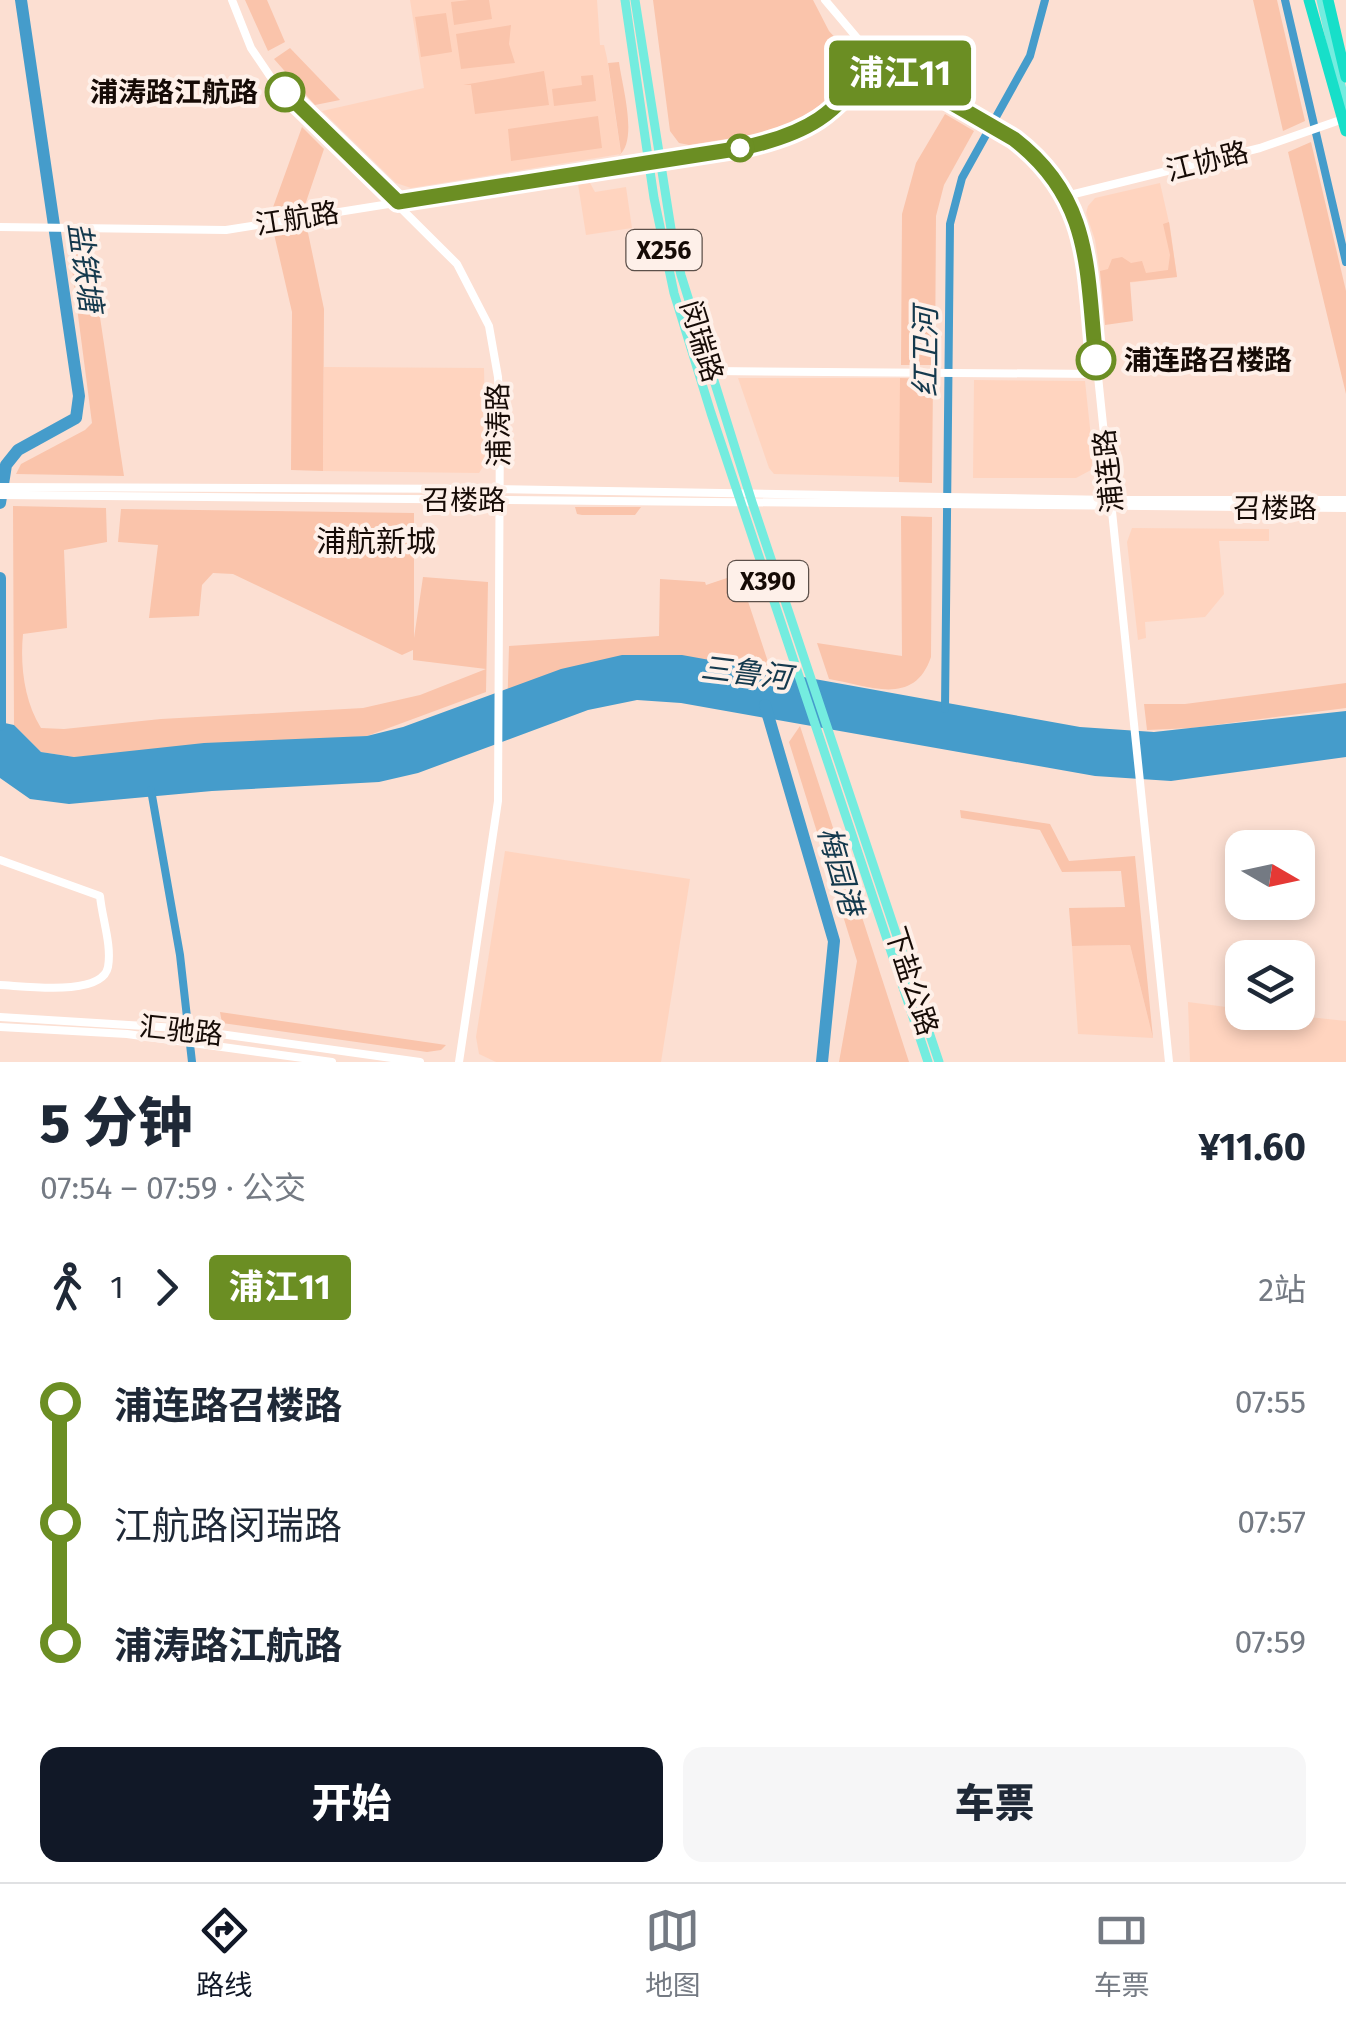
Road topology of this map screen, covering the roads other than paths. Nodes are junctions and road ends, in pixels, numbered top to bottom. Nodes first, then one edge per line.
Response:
1 (232, 0) edge
2 (625, 0) edge
3 (636, 0) edge
4 (826, 0) edge
5 (1309, 0) edge
6 (1324, 0) edge
7 (874, 58) junction
8 (1346, 77) edge
9 (1346, 107) edge
10 (1346, 118) edge
11 (1346, 130) edge
12 (660, 160) junction
13 (648, 163) junction
14 (1066, 196) junction
15 (398, 202) junction
16 (0, 227) edge
17 (711, 370) junction
18 (1098, 374) junction
19 (0, 487) edge
20 (22, 492) junction
21 (499, 494) junction
22 (0, 496) edge
23 (745, 497) junction
24 (1111, 503) junction
25 (1346, 504) edge
26 (823, 729) junction
27 (0, 860) edge
28 (0, 985) edge
29 (0, 1016) edge
30 (0, 1028) edge
31 (332, 1062) edge
32 (420, 1062) edge
33 (459, 1062) edge
34 (928, 1062) edge
35 (939, 1062) edge
36 (1170, 1062) edge

1 - 15 street, 浦涛路
2 - 13 main road, 闵瑞路 / X256
3 - 12 main road, 闵瑞路 / X256
4 - 7 street, 浦连路
5 - 11 highway
6 - 8 highway
6 - 9 main road
7 - 12 street, 江航路
7 - 14 street, 浦连路
10 - 14 street, 江协路
12 - 13 street, 江航路
12 - 17 main road, 闵瑞路 / X256
13 - 15 street, 江航路
13 - 23 main road, 闵瑞路 / X256
14 - 18 street, 浦连路
15 - 16 street, 江航路
15 - 21 street, 浦涛路
17 - 18 street
17 - 23 main road, 闵瑞路 / X256
18 - 24 street, 浦连路
19 - 20 street, 召楼路
20 - 21 street, 召楼路
20 - 22 street, 召楼路
21 - 23 street, 召楼路
21 - 33 street, 浦涛路
23 - 24 street, 召楼路
23 - 26 main road, 下盐公路 / X390
23 - 26 main road, 下盐公路 / X390
24 - 25 street, 召楼路
24 - 36 street, 浦连路
26 - 34 main road, 下盐公路 / X390
26 - 35 main road, 下盐公路 / X390
27 - 28 street
29 - 32 street, 汇驰路
30 - 31 street, 汇驰路

